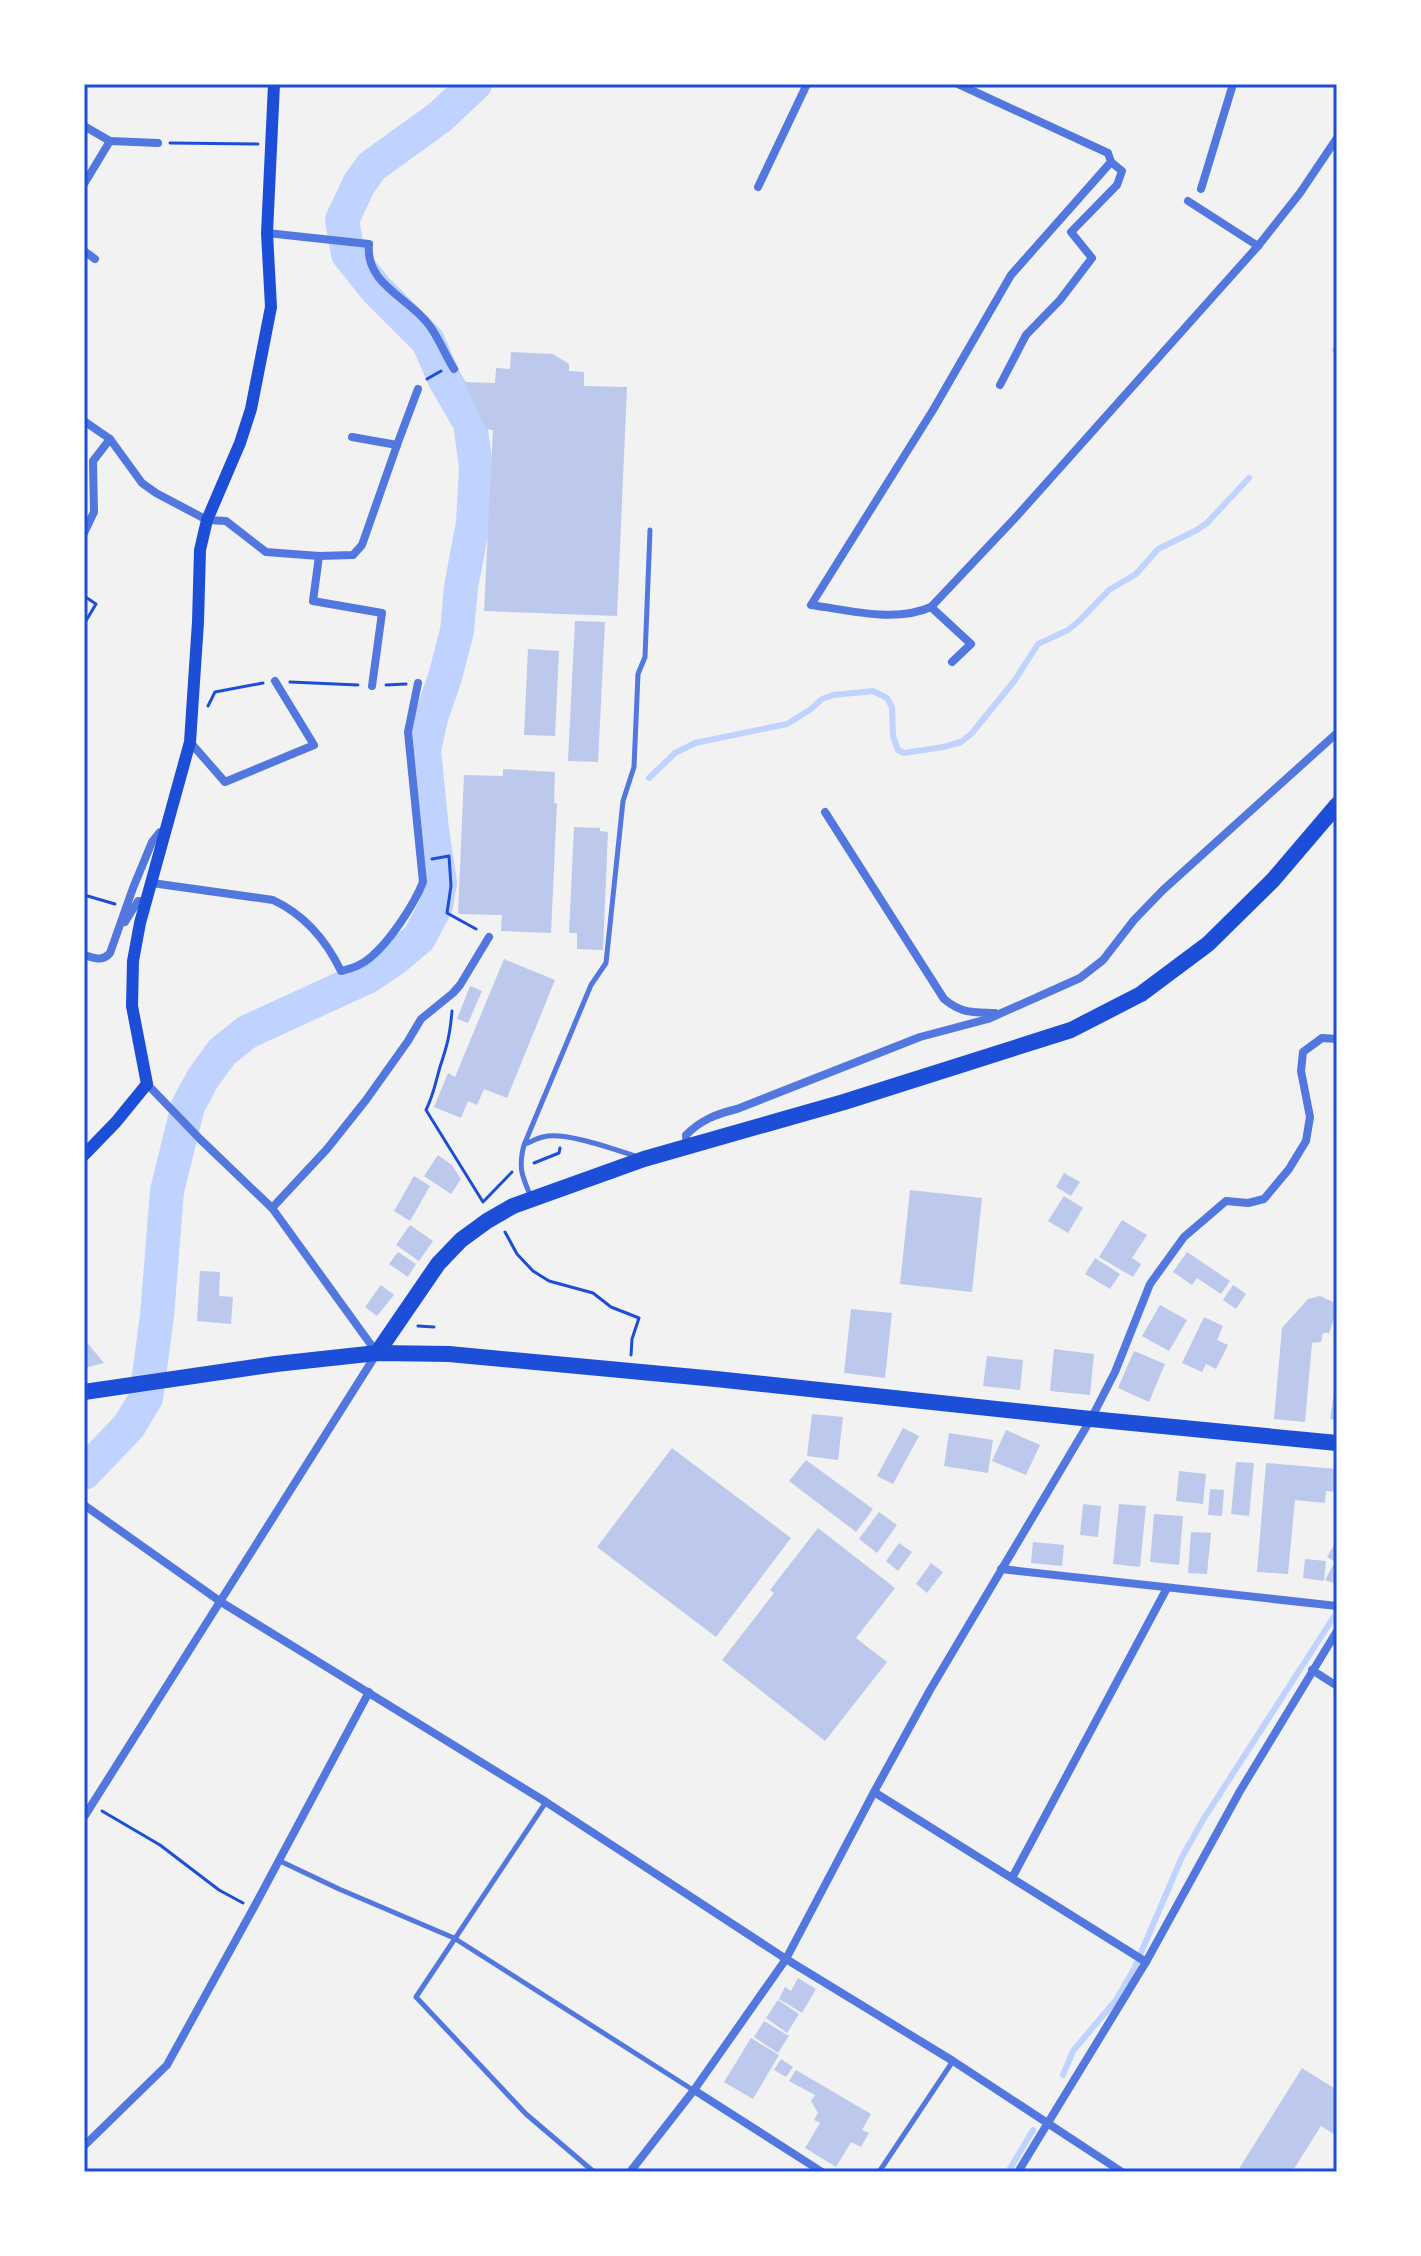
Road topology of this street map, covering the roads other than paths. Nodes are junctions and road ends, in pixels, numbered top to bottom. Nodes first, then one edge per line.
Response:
1 (274, 84) edge
2 (807, 84) edge
3 (958, 84) edge
4 (1233, 84) edge
5 (84, 126) edge
6 (1337, 138) edge
7 (110, 141) junction
8 (158, 143) road end
9 (1111, 162) junction
10 (84, 184) edge
11 (758, 187) dead end
12 (1201, 189) dead end
13 (1188, 201) dead end
14 (267, 233) junction
15 (1258, 246) junction
16 (84, 251) edge
17 (95, 259) dead end
18 (451, 368) road end
19 (421, 385) road end
20 (1000, 385) dead end
21 (84, 421) edge
22 (352, 437) dead end
23 (110, 439) junction
24 (397, 445) junction
25 (207, 520) junction
26 (650, 530) dead end
27 (84, 533) edge
28 (319, 556) junction
29 (931, 607) junction
30 (952, 662) dead end
31 (275, 681) dead end
32 (418, 683) road end
33 (372, 686) road end
34 (1337, 733) edge
35 (190, 742) junction
36 (1337, 805) edge
37 (825, 812) dead end
38 (166, 832) junction
39 (152, 883) junction
40 (146, 902) junction
41 (118, 933) junction
42 (489, 937) road end
43 (84, 955) edge
44 (1000, 1014) junction
45 (1337, 1039) edge
46 (147, 1084) junction
47 (524, 1145) junction
48 (687, 1146) junction
49 (84, 1155) edge
50 (644, 1159) junction
51 (532, 1198) junction
52 (272, 1208) junction
53 (377, 1353) junction
54 (84, 1392) edge
55 (1091, 1419) junction
56 (1337, 1443) edge
57 (84, 1505) edge
58 (1001, 1569) junction
59 (1167, 1588) junction
60 (221, 1602) junction
61 (1337, 1606) edge
62 (1337, 1631) edge
63 (1312, 1670) junction
64 (1337, 1686) edge
65 (369, 1692) junction
66 (874, 1792) junction
67 (546, 1802) junction
68 (87, 1812) edge
69 (279, 1861) junction
70 (1012, 1878) junction
71 (454, 1938) junction
72 (786, 1959) junction
73 (1146, 1962) junction
74 (953, 2061) junction
75 (694, 2090) junction
76 (1048, 2122) junction
77 (84, 2146) edge
78 (594, 2172) edge
79 (630, 2172) edge
80 (822, 2172) edge
81 (879, 2172) edge
82 (1018, 2172) edge
83 (1122, 2172) edge

1 - 14 main road
2 - 11 street
3 - 9 street
4 - 12 street
5 - 7 street
6 - 15 street
7 - 8 street
7 - 10 street
9 - 20 street
9 - 29 street
13 - 15 street
14 - 18 street
14 - 25 main road
15 - 29 street
16 - 17 street
19 - 24 street
21 - 23 street
22 - 24 street
23 - 25 street
23 - 27 street
24 - 28 street
25 - 28 street
25 - 35 main road
26 - 47 lane
28 - 33 street
29 - 30 street
31 - 35 street
32 - 39 street
34 - 44 street
35 - 38 main road
36 - 48 highway
37 - 44 street
38 - 39 main road
38 - 41 street
39 - 40 main road
40 - 41 street
40 - 46 main road
41 - 43 street
42 - 52 street
44 - 48 street
45 - 55 street
46 - 49 main road
46 - 52 street
47 - 50 lane
47 - 51 lane
48 - 50 highway
50 - 51 highway
51 - 53 highway
52 - 53 street
53 - 54 highway
53 - 55 highway
53 - 60 street
55 - 56 highway
55 - 58 street
57 - 60 street
58 - 59 street
58 - 66 street
59 - 61 street
59 - 70 street
60 - 65 street
60 - 68 street
62 - 63 street
63 - 64 street
63 - 73 street
65 - 67 street
65 - 69 street
66 - 70 street
66 - 72 street
67 - 71 lane
67 - 72 street
69 - 71 lane
69 - 77 street
70 - 73 street
71 - 75 lane
71 - 78 lane
72 - 74 street
72 - 75 street
73 - 76 street
74 - 76 street
74 - 81 lane
75 - 79 street
75 - 80 street
76 - 82 street
76 - 83 street

